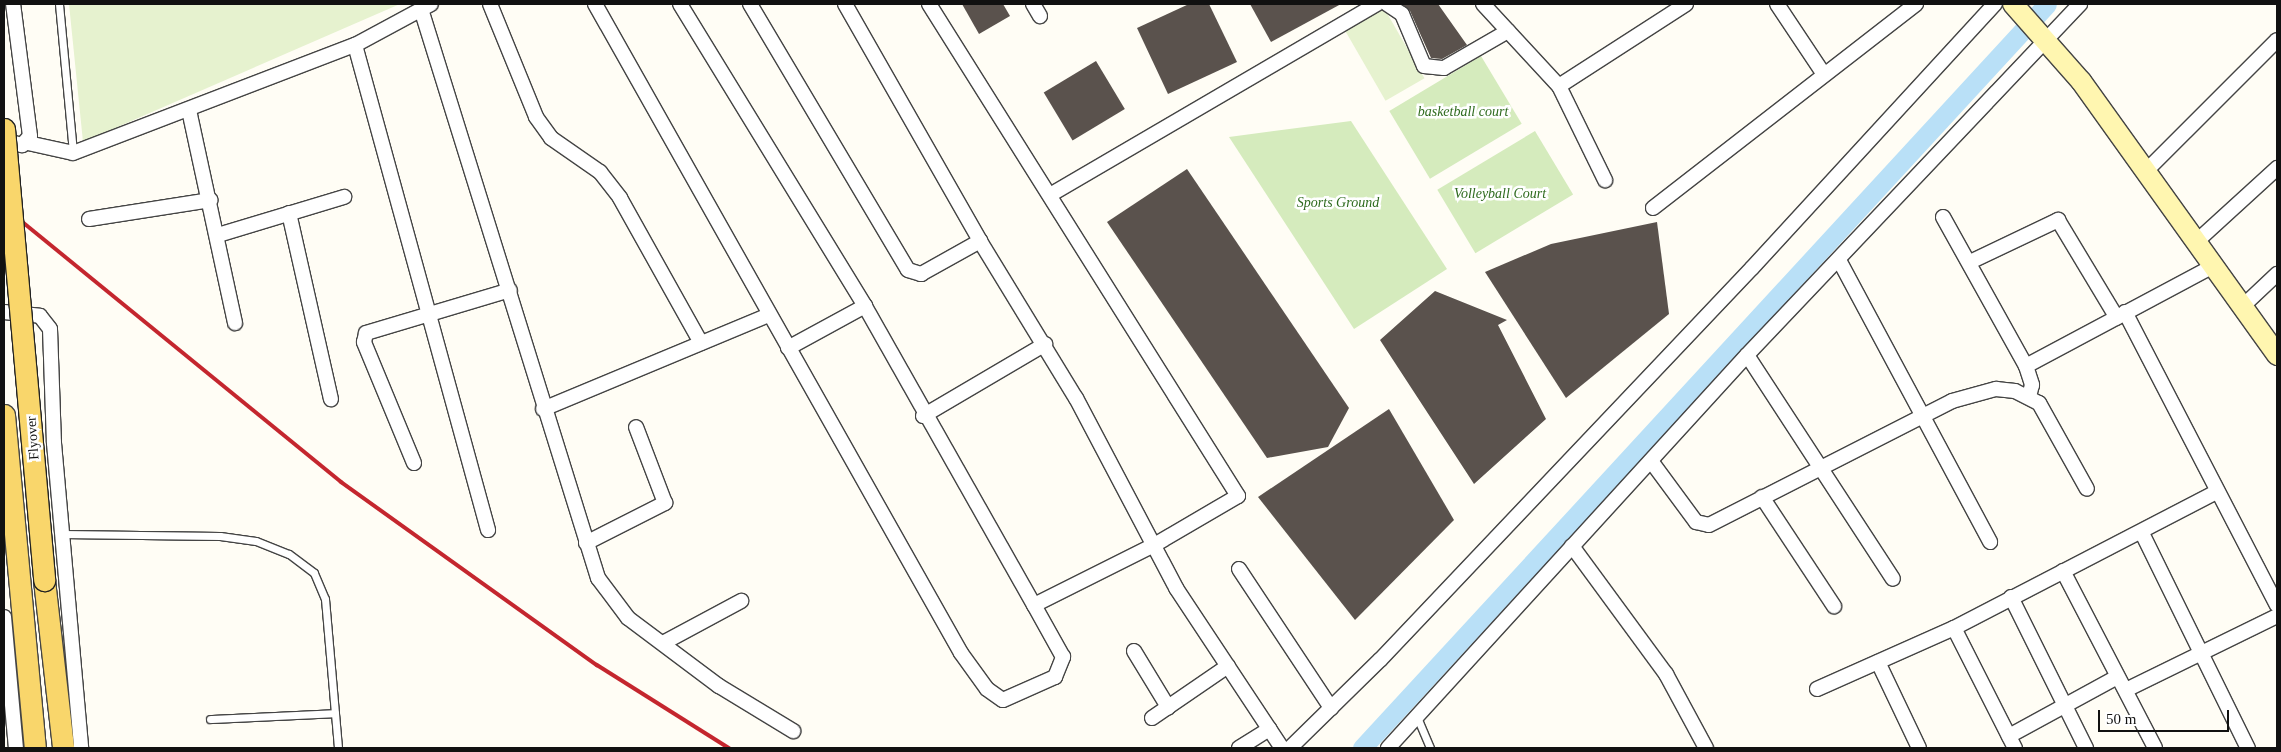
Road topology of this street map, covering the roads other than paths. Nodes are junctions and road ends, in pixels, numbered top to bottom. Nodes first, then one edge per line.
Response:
1 (13, 4) edge
2 (59, 4) edge
3 (490, 4) edge
4 (595, 4) edge
5 (680, 4) edge
6 (750, 4) edge
7 (845, 4) edge
8 (930, 4) edge
9 (1034, 4) edge
10 (1377, 4) edge
11 (1386, 4) edge
12 (1483, 4) edge
13 (1686, 4) edge
14 (1777, 4) edge
15 (1916, 4) edge
16 (2007, 4) edge
17 (2080, 4) edge
18 (426, 6) edge
19 (1040, 16) dead end
20 (1508, 31) junction
21 (2042, 36) junction
22 (2277, 40) edge
23 (355, 45) junction
24 (1823, 73) junction
25 (1558, 86) junction
26 (189, 110) junction
27 (4, 129) edge
28 (4, 140) edge
29 (28, 143) junction
30 (73, 153) junction
31 (2277, 168) edge
32 (2146, 171) junction
33 (1605, 180) dead end
34 (1050, 195) junction
35 (344, 197) dead end
36 (211, 200) junction
37 (1653, 208) dead end
38 (289, 212) junction
39 (1942, 218) dead end
40 (89, 219) dead end
41 (218, 235) junction
42 (980, 241) junction
43 (2196, 242) junction
44 (1839, 260) junction
45 (1970, 262) junction
46 (2213, 266) junction
47 (2277, 274) edge
48 (510, 290) junction
49 (865, 306) junction
50 (2243, 306) junction
51 (430, 310) junction
52 (4, 312) edge
53 (769, 315) junction
54 (2121, 315) junction
55 (235, 323) dead end
56 (701, 343) junction
57 (1045, 344) junction
58 (788, 348) junction
59 (1747, 355) junction
60 (2277, 355) edge
61 (2026, 366) junction
62 (2029, 396) junction
63 (331, 399) dead end
64 (543, 409) junction
65 (4, 415) edge
66 (923, 416) junction
67 (1924, 417) junction
68 (636, 427) dead end
69 (1651, 462) junction
70 (414, 463) dead end
71 (1820, 468) junction
72 (2087, 489) dead end
73 (2216, 492) junction
74 (1762, 498) junction
75 (488, 530) dead end
76 (2142, 533) junction
77 (62, 534) junction
78 (1990, 542) dead end
79 (586, 543) junction
80 (1154, 545) junction
81 (1572, 546) junction
82 (1239, 568) dead end
83 (2064, 571) junction
84 (1893, 579) dead end
85 (2011, 597) junction
86 (741, 601) dead end
87 (1034, 605) junction
88 (2277, 605) edge
89 (1834, 606) dead end
90 (2277, 616) edge
91 (4, 617) edge
92 (1954, 628) junction
93 (664, 643) junction
94 (1134, 651) dead end
95 (2202, 653) junction
96 (1878, 662) junction
97 (1228, 666) junction
98 (2117, 678) junction
99 (1816, 689) dead end
100 (2126, 690) junction
101 (2064, 705) junction
102 (1168, 707) junction
103 (1332, 708) junction
104 (335, 713) junction
105 (1417, 717) junction
106 (1152, 718) dead end
107 (210, 719) dead end
108 (1269, 729) junction
109 (793, 731) dead end
110 (2013, 745) edge
111 (16, 748) edge
112 (35, 748) edge
113 (63, 748) edge
114 (81, 748) edge
115 (338, 748) edge
116 (1239, 748) edge
117 (1282, 748) edge
118 (1290, 748) edge
119 (1388, 748) edge
120 (1430, 748) edge
121 (1706, 748) edge
122 (1919, 748) edge
123 (2086, 748) edge
124 (2155, 748) edge
125 (2248, 748) edge

1 - 29 street
2 - 30 lane
3 - 56 street
4 - 53 street
5 - 49 street
6 - 42 street
7 - 42 street
8 - 34 street
9 - 19 street
10 - 34 street
11 - 20 street
12 - 20 street
13 - 25 street
14 - 24 street
15 - 24 street
16 - 21 street
16 - 103 street
17 - 21 street
18 - 23 street
18 - 48 street
20 - 25 street
21 - 32 street
21 - 44 street
22 - 32 street
23 - 26 street
23 - 51 street
24 - 37 street
25 - 33 street
26 - 30 street
26 - 36 street
27 - 113 main road, Flyover, bridge
28 - 29 street
29 - 30 street
31 - 43 street
32 - 43 street
34 - 80 street
35 - 38 street
36 - 40 street
36 - 41 street
38 - 41 street
38 - 63 street
39 - 45 street
41 - 55 street
42 - 57 street
43 - 46 street
44 - 59 street
44 - 67 street
45 - 54 street
45 - 61 street
46 - 50 street
46 - 54 street
47 - 50 street
48 - 51 street
48 - 64 street
49 - 58 street
49 - 66 street
50 - 60 street
51 - 70 street
51 - 75 street
52 - 77 street
53 - 56 street
53 - 58 street
54 - 61 street
54 - 73 street
56 - 64 street
57 - 66 street
57 - 80 street
58 - 87 street
59 - 69 street
59 - 71 street
61 - 62 street
62 - 67 street
62 - 72 street
64 - 79 street
65 - 112 main road, Flyover
66 - 87 street
67 - 71 street
67 - 78 street
68 - 79 street
69 - 74 street
69 - 81 street
71 - 74 street
71 - 84 street
73 - 76 street
73 - 88 street
74 - 89 street
76 - 83 street
76 - 95 street
77 - 104 lane
77 - 114 street
79 - 93 street
80 - 87 street
80 - 97 street
81 - 105 street
81 - 121 street
82 - 103 street
83 - 85 street
83 - 98 street
85 - 92 street
85 - 101 street
86 - 93 street
90 - 95 street
91 - 111 street
92 - 96 street
92 - 110 street
93 - 109 street
94 - 102 street
95 - 100 street
95 - 125 street
96 - 99 street
96 - 122 street
97 - 102 street
97 - 108 street
98 - 100 street
98 - 101 street
100 - 124 street
101 - 110 street
101 - 123 street
102 - 106 street
103 - 118 street
104 - 107 lane
104 - 115 lane
105 - 119 street
105 - 120 lane
108 - 116 street
108 - 117 street

